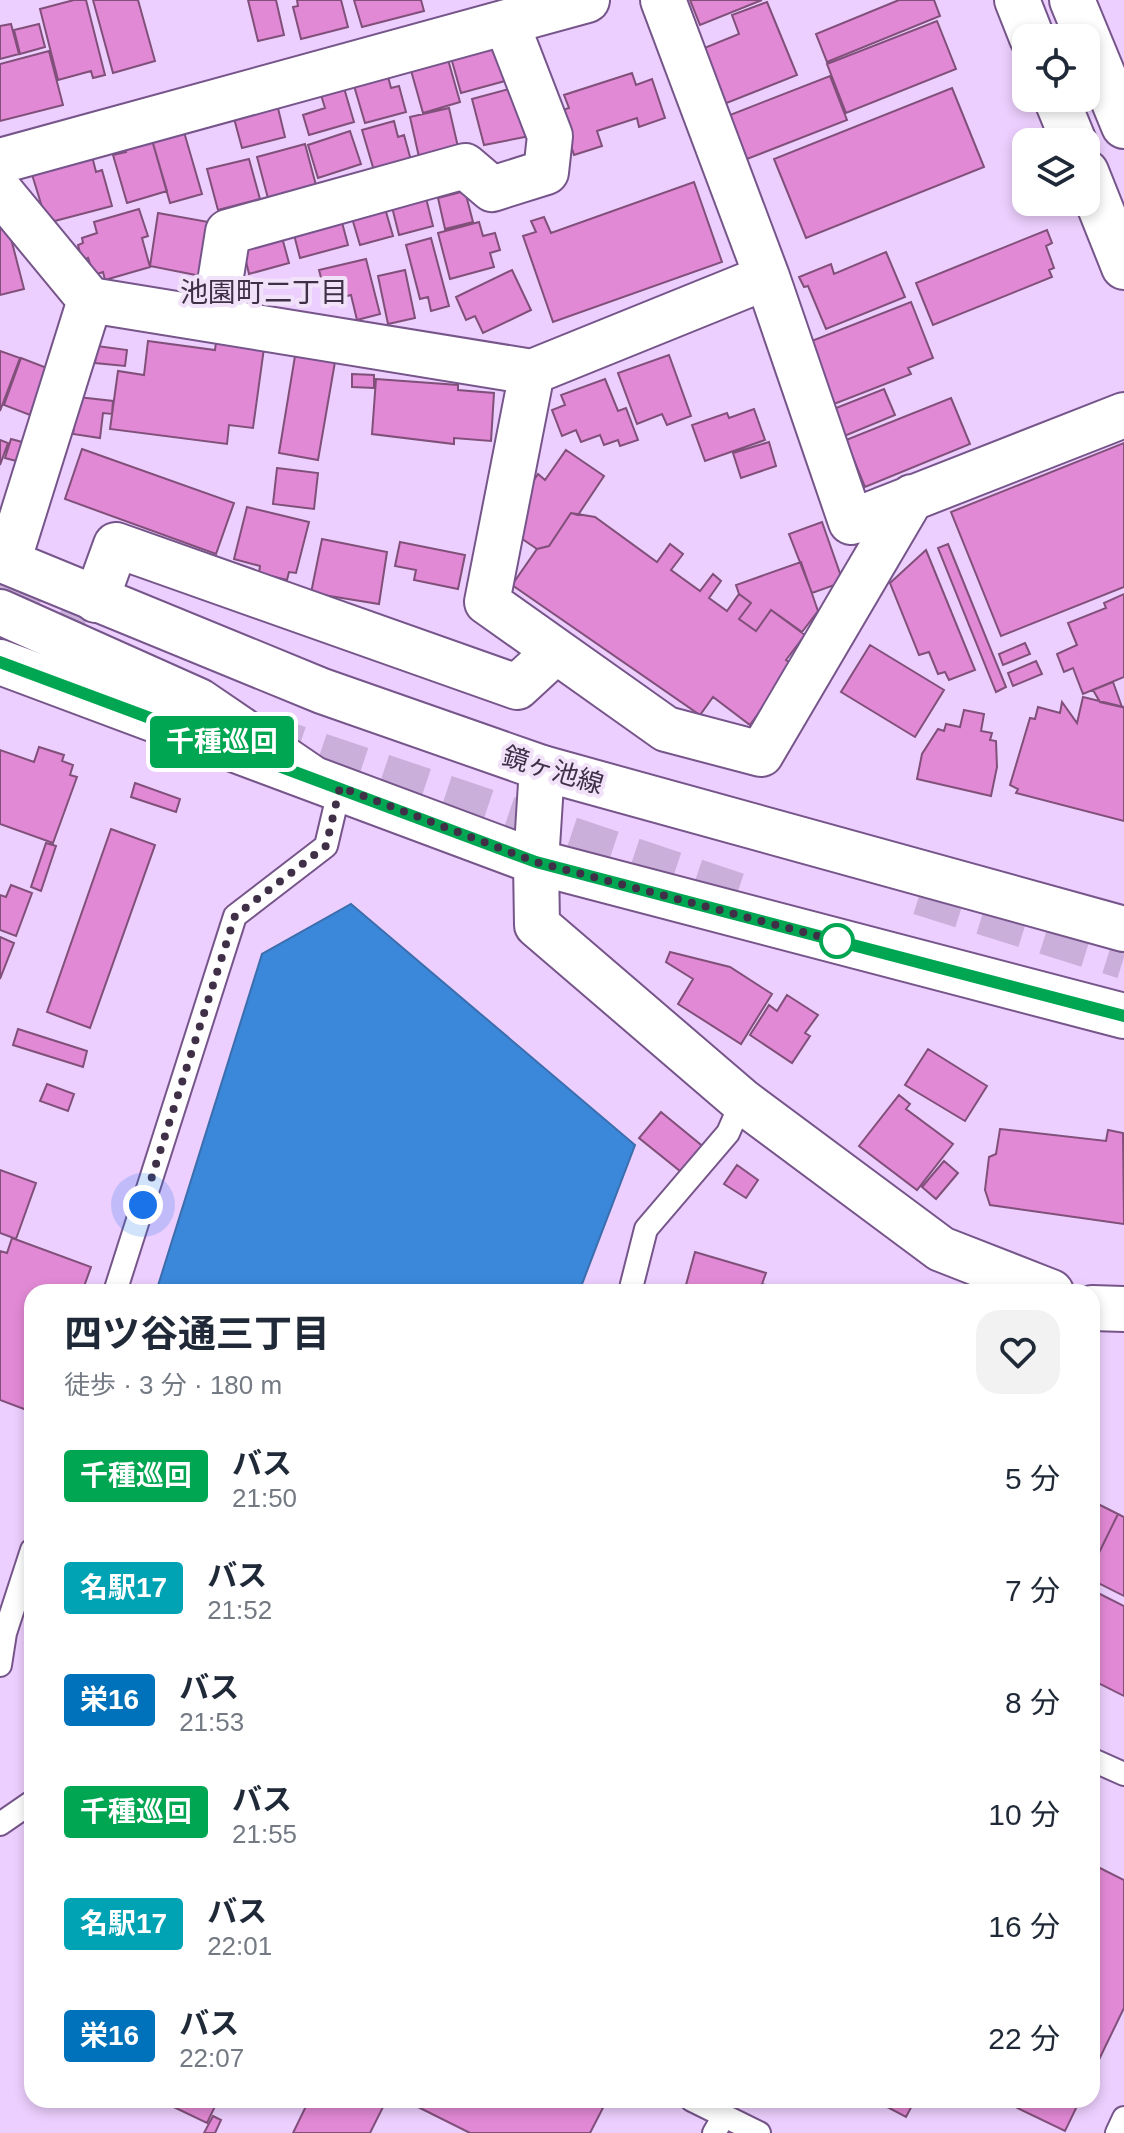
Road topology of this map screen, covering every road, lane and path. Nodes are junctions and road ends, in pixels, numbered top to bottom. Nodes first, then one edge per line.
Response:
1 (587, 0) edge
2 (663, 0) edge
3 (1017, 0) edge
4 (1072, 0) edge
5 (506, 22) junction
6 (1026, 24) edge
7 (1124, 126) edge
8 (0, 161) edge
9 (0, 191) edge
10 (1100, 207) edge
11 (1124, 267) edge
12 (767, 277) junction
13 (90, 300) junction
14 (214, 320) junction
15 (532, 372) junction
16 (1124, 415) edge
17 (912, 497) junction
18 (4, 561) edge
19 (96, 600) junction
20 (0, 612) edge
21 (556, 651) junction
22 (0, 662) edge
23 (542, 768) junction
24 (324, 782) junction
25 (536, 862) junction
26 (1124, 929) edge
27 (1124, 1016) edge
28 (742, 1101) junction
29 (118, 1284) edge
30 (632, 1284) edge
31 (1031, 1284) edge
32 (1100, 1308) edge
33 (1124, 1309) edge
34 (24, 1575) edge
35 (0, 1665) edge
36 (1100, 1763) edge
37 (1124, 1774) edge
38 (24, 1808) edge
39 (0, 1824) edge
40 (701, 2108) edge
41 (1124, 2118) edge
42 (719, 2124) edge
43 (759, 2133) edge
44 (1117, 2133) edge

1 - 5 main road
2 - 12 main road
3 - 6 main road
4 - 7 main road
5 - 8 main road
5 - 14 main road
9 - 13 main road
10 - 11 main road
12 - 15 main road
12 - 17 main road
13 - 14 main road
13 - 18 main road
14 - 15 main road
15 - 21 main road
16 - 17 main road
17 - 21 main road
18 - 19 main road, 鏡ヶ池線
19 - 21 main road
19 - 23 main road, 鏡ヶ池線
20 - 24 main road
22 - 24 main road
23 - 25 main road
23 - 26 main road, 鏡ヶ池線
24 - 25 main road
24 - 29 lane
25 - 27 main road
25 - 28 main road
28 - 30 lane
28 - 31 main road
32 - 33 main road
34 - 35 lane
36 - 37 lane
38 - 39 lane
40 - 42 lane
41 - 44 lane
42 - 43 lane

